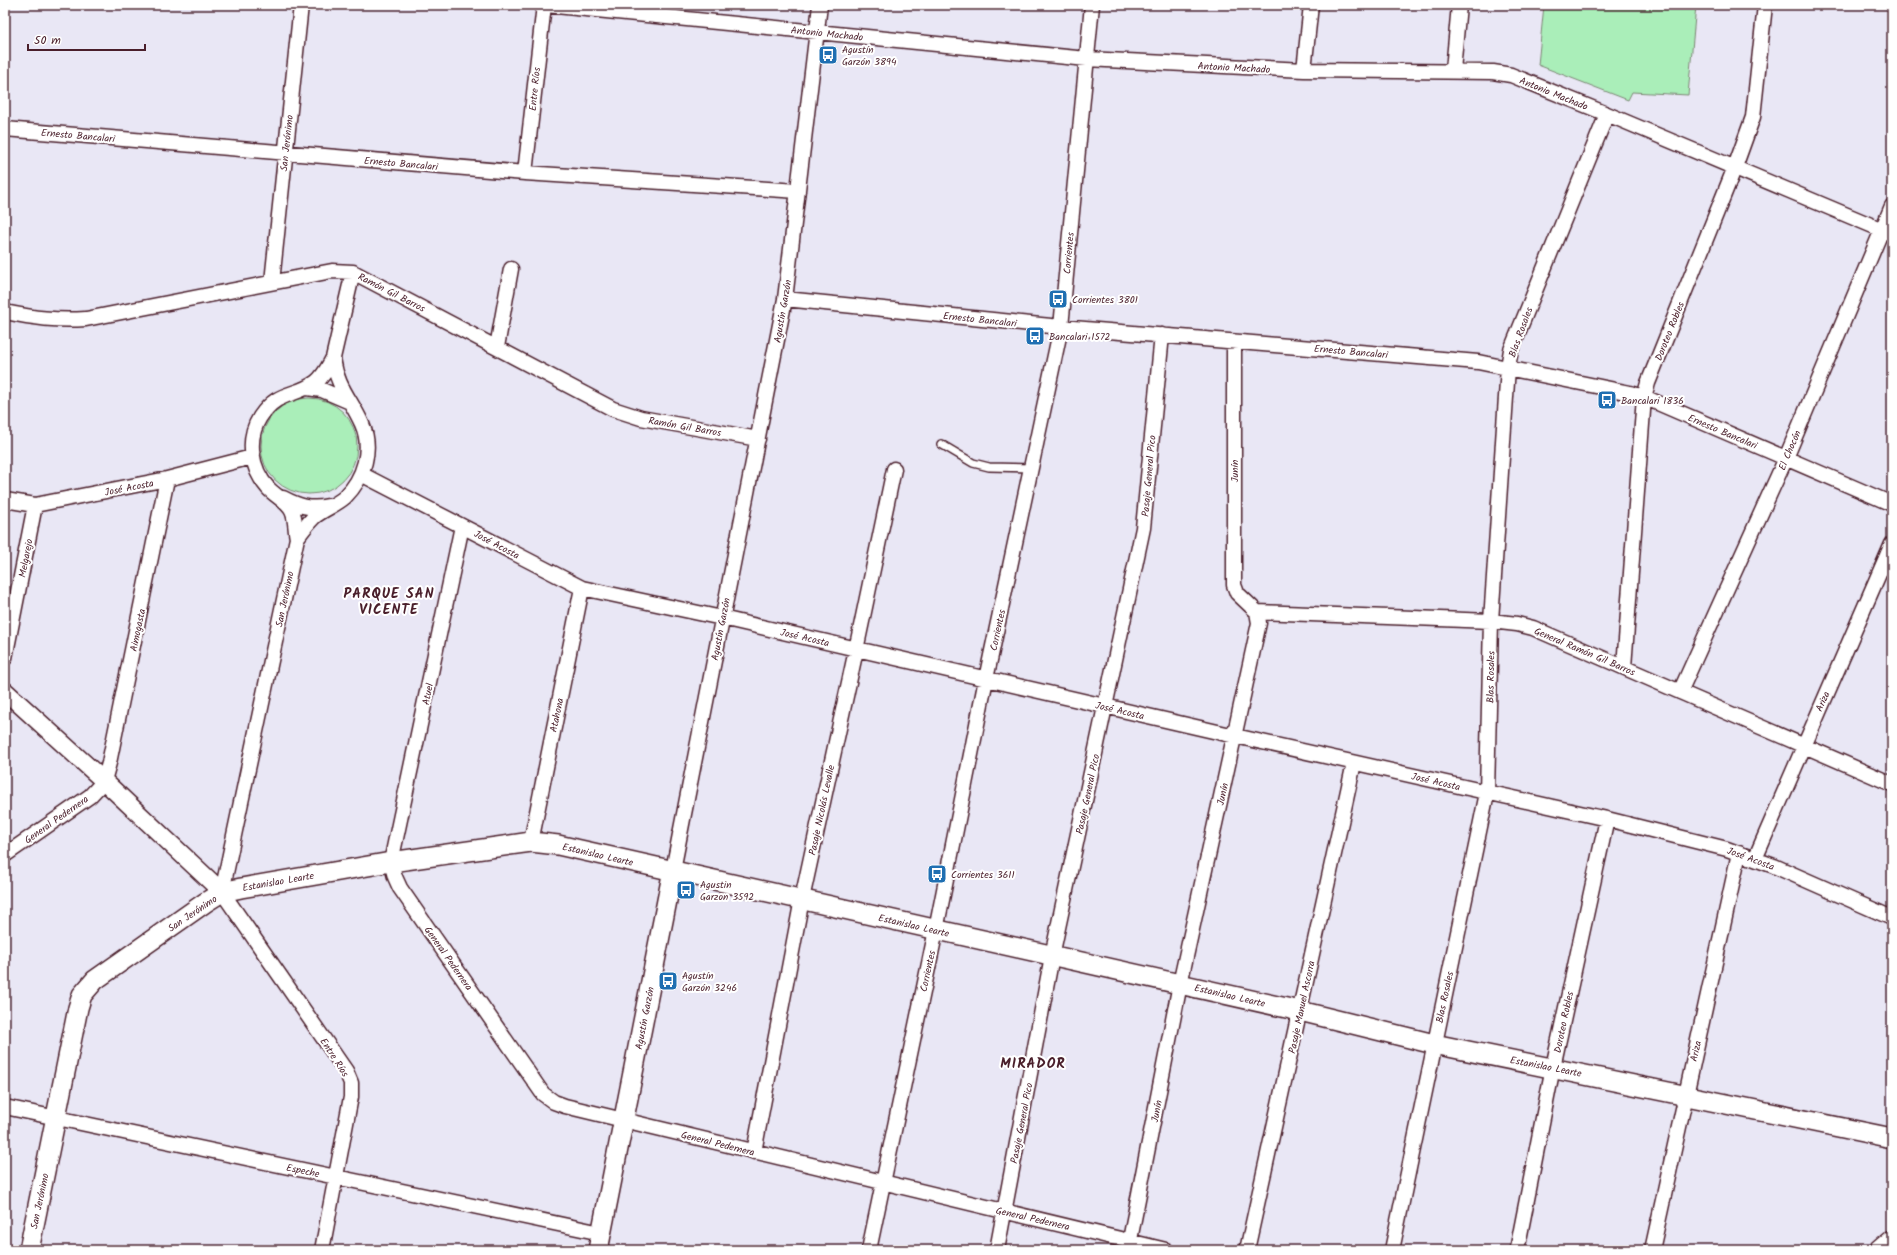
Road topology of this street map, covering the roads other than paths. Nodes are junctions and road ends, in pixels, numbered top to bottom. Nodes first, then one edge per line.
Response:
1 (301, 5) edge
2 (545, 5) edge
3 (820, 5) edge
4 (1092, 5) edge
5 (1311, 5) edge
6 (1459, 5) edge
7 (1765, 5) edge
8 (817, 31) junction
9 (1087, 59) junction
10 (1304, 70) junction
11 (1453, 70) junction
12 (1608, 114) junction
13 (5, 129) edge
14 (285, 154) junction
15 (1735, 167) junction
16 (525, 172) junction
17 (798, 191) junction
18 (1892, 206) edge
19 (1887, 232) edge
20 (511, 269) dead end
21 (353, 272) junction
22 (272, 282) junction
23 (785, 299) junction
24 (5, 312) edge
25 (1061, 327) junction
26 (1162, 335) junction
27 (1234, 342) junction
28 (496, 346) junction
29 (333, 358) junction
30 (1508, 367) junction
31 (307, 388) junction
32 (1644, 397) junction
33 (350, 402) junction
34 (758, 439) junction
35 (941, 444) dead end
36 (252, 457) junction
37 (1786, 458) junction
38 (1032, 468) junction
39 (894, 469) dead end
40 (360, 474) junction
41 (167, 479) junction
42 (276, 494) junction
43 (5, 500) edge
44 (335, 504) junction
45 (1892, 504) edge
46 (36, 505) junction
47 (462, 526) junction
48 (296, 538) junction
49 (1892, 544) edge
50 (582, 588) junction
51 (1257, 612) junction
52 (722, 618) junction
53 (1491, 621) junction
54 (856, 650) junction
55 (5, 658) edge
56 (1624, 668) junction
57 (986, 679) junction
58 (5, 691) edge
59 (1680, 692) junction
60 (1106, 706) junction
61 (1235, 736) junction
62 (1803, 746) junction
63 (1354, 763) junction
64 (104, 781) junction
65 (1892, 784) edge
66 (1487, 793) junction
67 (1607, 819) junction
68 (531, 842) junction
69 (1739, 853) junction
70 (5, 855) edge
71 (1755, 859) junction
72 (391, 862) junction
73 (673, 870) junction
74 (222, 892) junction
75 (802, 899) junction
76 (1892, 918) edge
77 (936, 930) junction
78 (1052, 956) junction
79 (1180, 984) junction
80 (1300, 1011) junction
81 (1434, 1044) junction
82 (1553, 1067) junction
83 (1685, 1095) junction
84 (5, 1107) edge
85 (57, 1118) junction
86 (624, 1119) junction
87 (1892, 1138) edge
88 (754, 1152) junction
89 (337, 1177) junction
90 (881, 1183) junction
91 (1005, 1212) junction
92 (1892, 1238) edge
93 (599, 1241) edge
94 (1129, 1246) edge
95 (29, 1250) edge
96 (322, 1250) edge
97 (868, 1250) edge
98 (997, 1250) edge
99 (1166, 1250) edge
100 (1247, 1250) edge
101 (1392, 1250) edge
102 (1517, 1250) edge
103 (1652, 1250) edge
104 (1878, 1250) edge

1 - 14 street, San Jerónimo
2 - 8 street, Antonio Machado
2 - 16 street, Entre Ríos
3 - 8 street, Agustín Garzón
4 - 9 street, Corrientes
5 - 10 street
6 - 11 street
7 - 15 street, Doroteo Robles
8 - 9 street, Antonio Machado
8 - 17 street, Agustín Garzón
9 - 10 street, Antonio Machado
9 - 25 street, Corrientes
10 - 11 street, Antonio Machado
11 - 12 street, Antonio Machado
12 - 15 street, Antonio Machado
12 - 30 street, Blas Rosales
13 - 14 street, Ernesto Bancalari
14 - 16 street, Ernesto Bancalari
14 - 22 street, San Jerónimo
15 - 19 street, Antonio Machado
15 - 32 street, Doroteo Robles
16 - 17 street, Ernesto Bancalari
17 - 23 street, Agustín Garzón
18 - 19 street, El Chocón
19 - 37 street, El Chocón
20 - 28 street
21 - 22 street, Ramón Gil Barros
21 - 28 street, Ramón Gil Barros
21 - 29 street
22 - 24 street, Ramón Gil Barros
23 - 25 street, Ernesto Bancalari
23 - 34 street, Agustín Garzón
25 - 26 street, Ernesto Bancalari
25 - 38 street, Corrientes
26 - 27 street, Ernesto Bancalari
26 - 60 street, Pasaje General Pico
27 - 30 street, Ernesto Bancalari
27 - 51 street, Junín
28 - 34 street, Ramón Gil Barros
29 - 31 street
29 - 33 street
30 - 32 street, Ernesto Bancalari
30 - 53 street, Blas Rosales
31 - 33 street
31 - 36 street
32 - 37 street, Ernesto Bancalari
32 - 56 street, Doroteo Robles
33 - 40 street
34 - 52 street, Agustín Garzón
35 - 38 lane
36 - 41 street, José Acosta
36 - 42 street
37 - 45 street, Ernesto Bancalari
37 - 59 street, El Chocón
38 - 57 street, Corrientes
39 - 54 street, Pasaje Nicolás Levalle
40 - 44 street
40 - 47 street, José Acosta
41 - 46 street, José Acosta
41 - 64 street, Aimogasta
42 - 44 street
42 - 48 street
43 - 46 street, José Acosta
44 - 48 street
46 - 55 street, Melgarejo
47 - 50 street, José Acosta
47 - 72 street, Atuel
48 - 74 street, San Jerónimo
49 - 62 street, Ariza
50 - 52 street, José Acosta
50 - 68 street, Atahona
51 - 53 street, General Ramón Gil Barros
51 - 61 street, Junín
52 - 54 street, José Acosta
52 - 73 street, Agustín Garzón
53 - 56 street, General Ramón Gil Barros
53 - 66 street, Blas Rosales
54 - 57 street, José Acosta
54 - 75 street, Pasaje Nicolás Levalle
56 - 59 street, General Ramón Gil Barros
57 - 60 street, José Acosta
57 - 77 street, Corrientes
58 - 64 street
59 - 62 street, General Ramón Gil Barros
60 - 61 street, José Acosta
60 - 78 street, Pasaje General Pico
61 - 63 street, José Acosta
61 - 79 street, Junín
62 - 65 street, General Ramón Gil Barros
62 - 71 street, Ariza
63 - 66 street, José Acosta
63 - 80 street, Pasaje Manuel Ascorra
64 - 70 street, General Pedernera
64 - 74 street
66 - 67 street, José Acosta
66 - 81 street, Blas Rosales
67 - 69 street, José Acosta
67 - 82 street, Doroteo Robles
68 - 72 main road, Estanislao Learte
68 - 73 main road, Estanislao Learte
69 - 71 street, José Acosta
69 - 83 street, Ariza
71 - 76 street, José Acosta
72 - 74 main road, Estanislao Learte
72 - 86 street, General Pedernera
73 - 75 main road, Estanislao Learte
73 - 86 main road, Agustín Garzón
74 - 85 main road, San Jerónimo
74 - 89 street, Entre Ríos
75 - 77 main road, Estanislao Learte
75 - 88 street, Pasaje Nicolás Levalle
77 - 78 main road, Estanislao Learte
77 - 90 street, Corrientes
78 - 79 main road, Estanislao Learte
78 - 91 street, Pasaje General Pico
79 - 80 main road, Estanislao Learte
79 - 94 street, Junín
80 - 81 main road, Estanislao Learte
80 - 100 street, Pasaje Manuel Ascorra
81 - 82 main road, Estanislao Learte
81 - 101 street, Blas Rosales
82 - 83 main road, Estanislao Learte
82 - 102 street, Doroteo Robles
83 - 87 main road, Estanislao Learte
83 - 103 street, Ariza
84 - 85 street, Espeche
85 - 89 street, Espeche
85 - 95 main road, San Jerónimo
86 - 88 street, General Pedernera
86 - 93 main road, Agustín Garzón
88 - 90 street, General Pedernera
89 - 93 street, Espeche
89 - 96 street, Entre Ríos
90 - 91 street, General Pedernera
90 - 97 street, Corrientes
91 - 94 street, General Pedernera
91 - 98 street, Pasaje General Pico
92 - 104 street
94 - 99 street, General Pedernera

